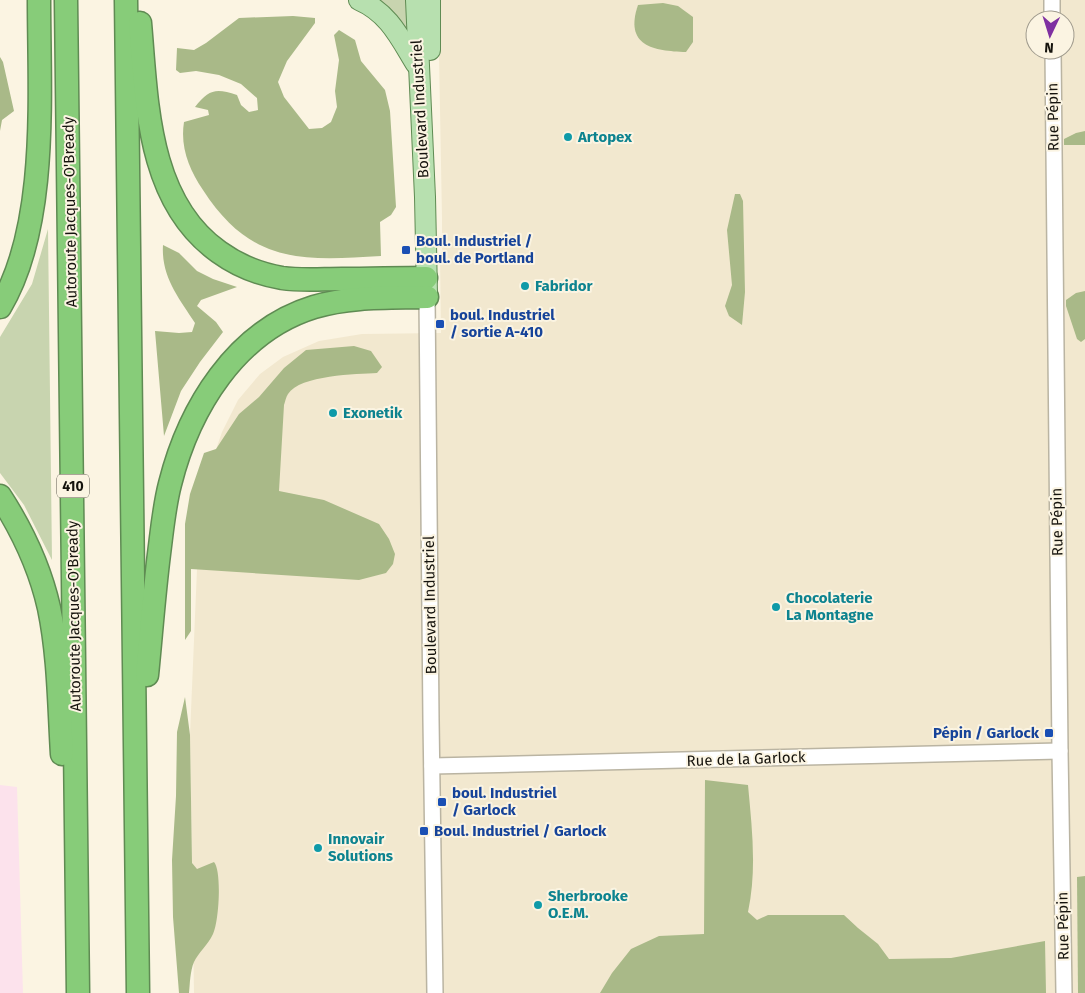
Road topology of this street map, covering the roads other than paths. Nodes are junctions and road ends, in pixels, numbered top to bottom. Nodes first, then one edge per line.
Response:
1 (39, 0) edge
2 (66, 0) edge
3 (126, 0) edge
4 (138, 0) edge
5 (359, 0) edge
6 (416, 0) edge
7 (430, 0) edge
8 (1053, 60) edge
9 (418, 66) junction
10 (34, 195) junction
11 (425, 217) junction
12 (0, 278) edge
13 (426, 288) junction
14 (0, 307) edge
15 (0, 496) edge
16 (1060, 751) junction
17 (432, 766) junction
18 (136, 795) junction
19 (78, 982) edge
20 (138, 993) edge
21 (435, 993) edge
22 (1064, 993) edge

1 - 10 highway
2 - 19 highway, Autoroute Jacques-O'Bready / 410
3 - 18 highway
4 - 13 highway
5 - 9 main road
6 - 9 main road, Boulevard Industriel
7 - 11 main road, Boulevard Industriel
8 - 16 street, Rue Pépin
9 - 11 main road, Boulevard Industriel
10 - 12 highway
10 - 14 highway
11 - 13 main road, Boulevard Industriel
13 - 17 street, Boulevard Industriel
13 - 18 highway
15 - 19 highway
16 - 17 street, Rue de la Garlock
16 - 22 street, Rue Pépin
17 - 21 street, Boulevard Industriel
18 - 20 highway

